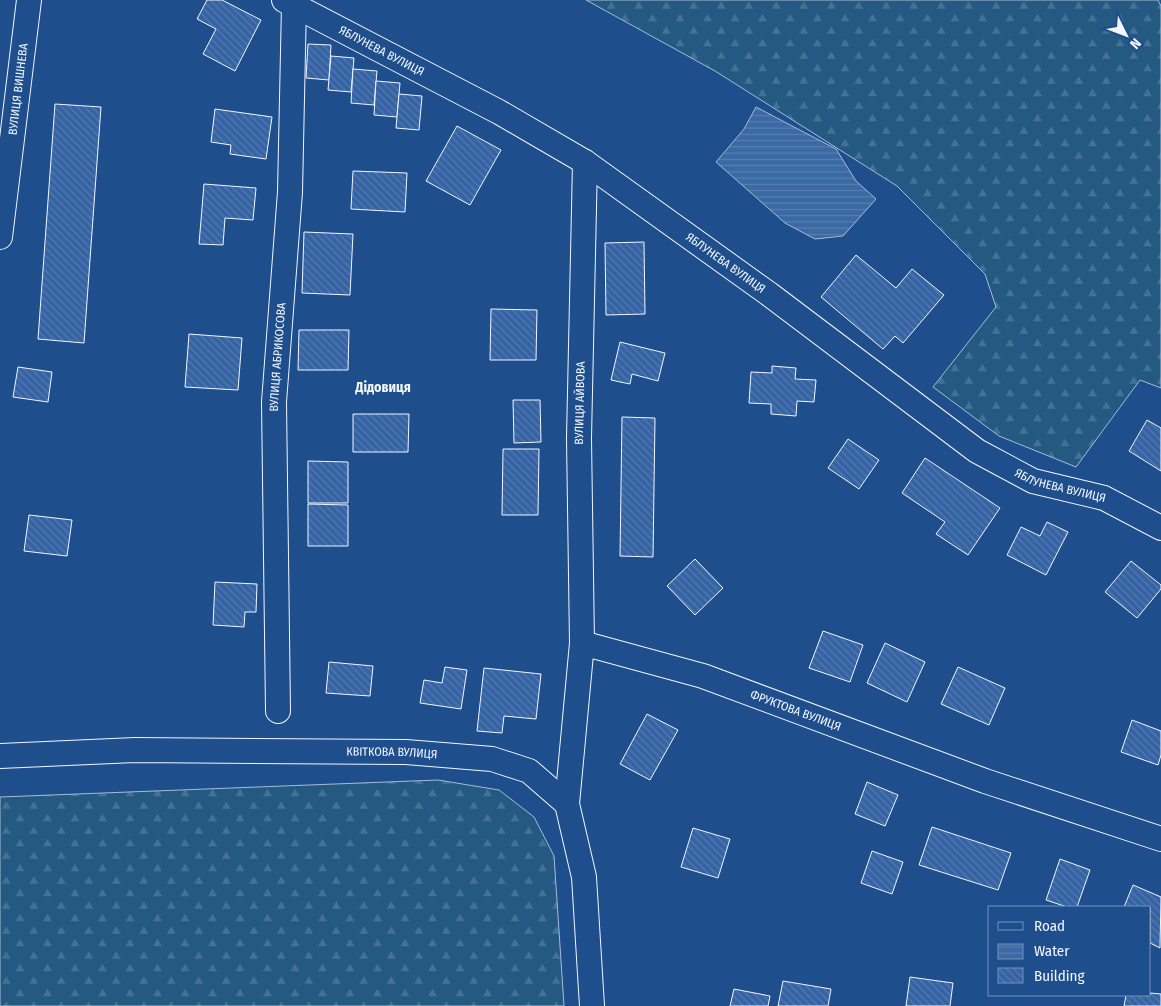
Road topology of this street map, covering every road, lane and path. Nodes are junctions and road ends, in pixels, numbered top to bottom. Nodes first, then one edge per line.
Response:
1 (29, 0) edge
2 (289, 2) edge
3 (585, 162) junction
4 (0, 237) edge
5 (1161, 528) edge
6 (582, 643) junction
7 (278, 711) dead end
8 (0, 756) edge
9 (567, 804) junction
10 (1161, 839) edge
11 (592, 1006) edge

1 - 4 street, ВУЛИЦЯ ВИШНЕВА
2 - 3 street, ЯБЛУНЕВА ВУЛИЦЯ
2 - 7 street, ВУЛИЦЯ АБРИКОСОВА
3 - 5 street, ЯБЛУНЕВА ВУЛИЦЯ
3 - 6 street, ВУЛИЦЯ АЙВОВА
6 - 9 street
6 - 10 street, ФРУКТОВА ВУЛИЦЯ
8 - 9 street, КВІТКОВА ВУЛИЦЯ
9 - 11 street

